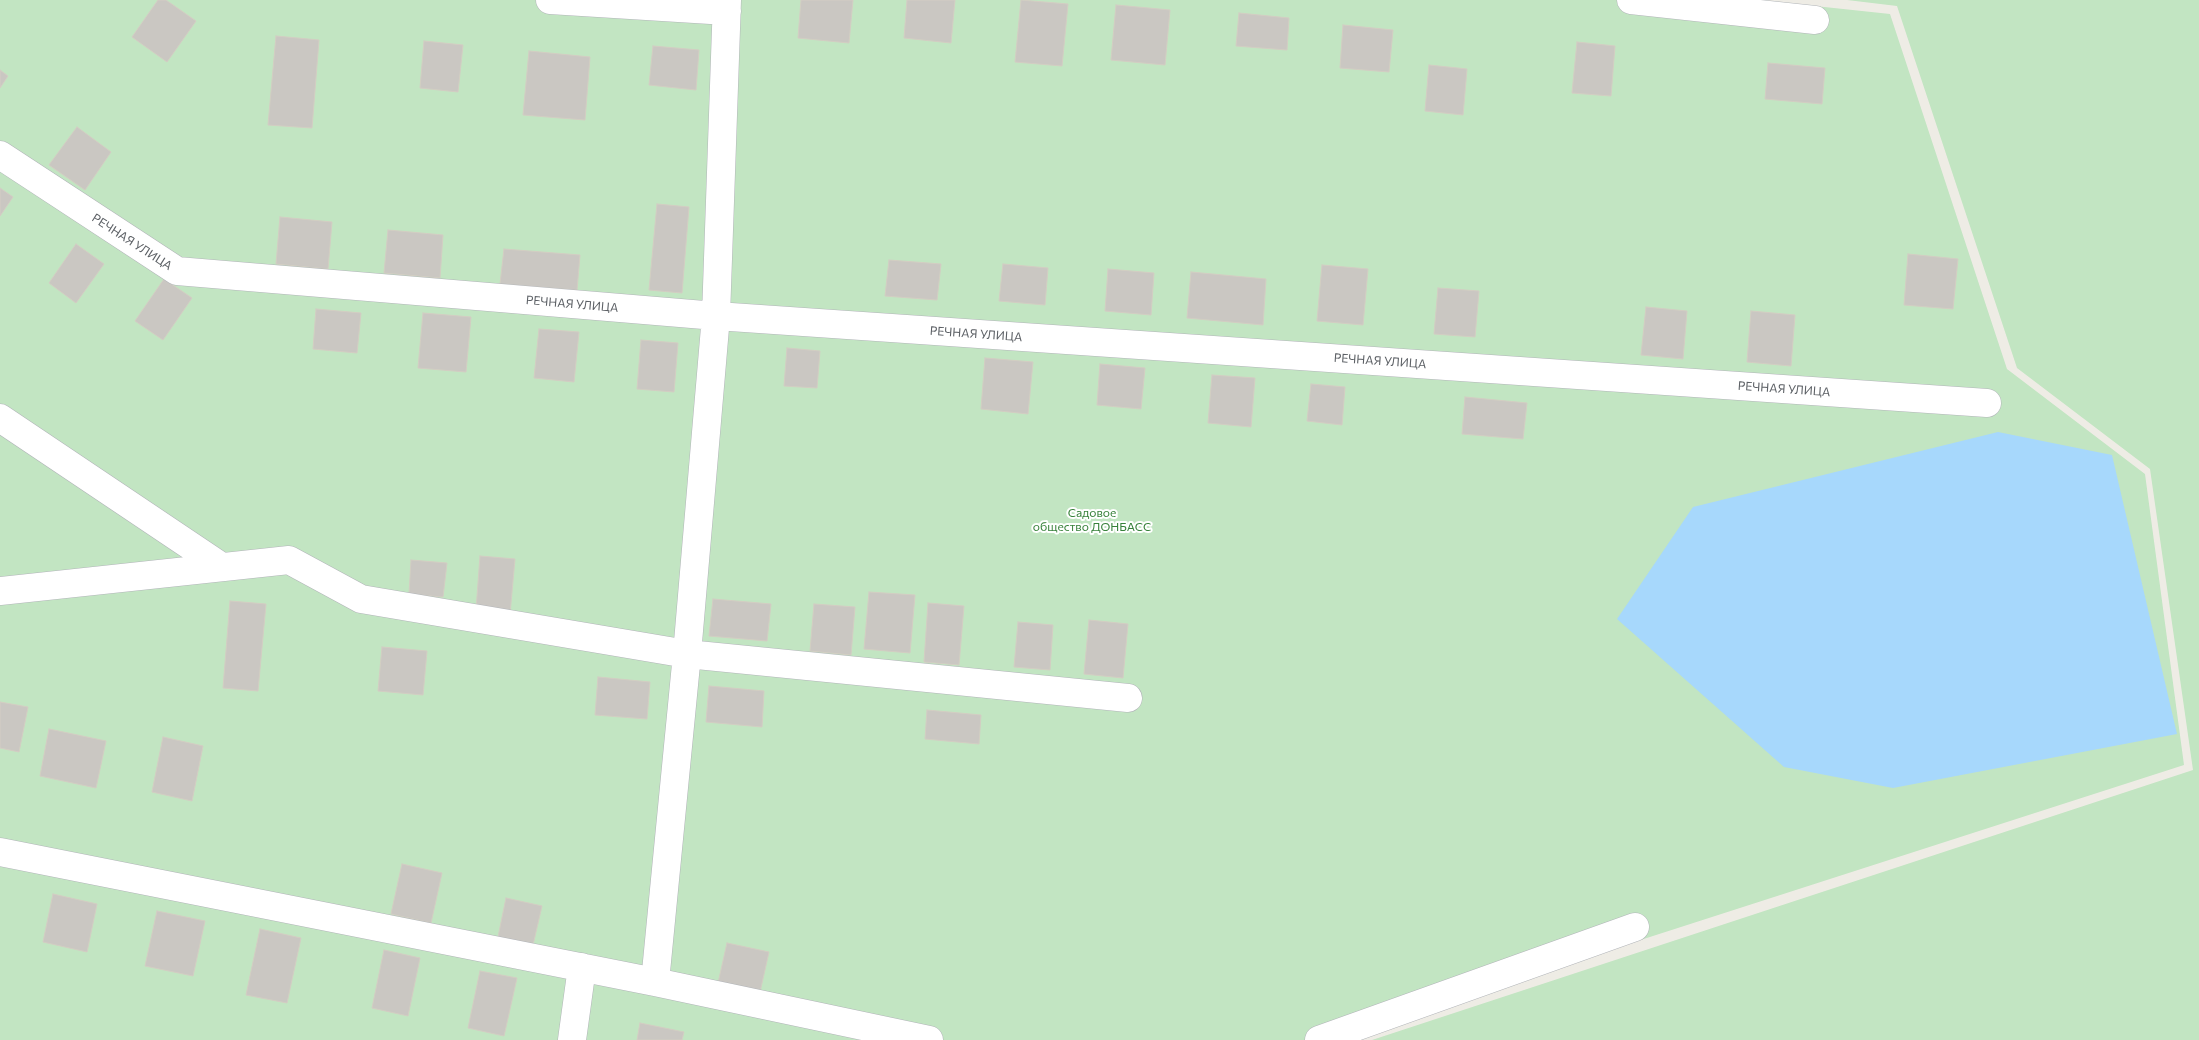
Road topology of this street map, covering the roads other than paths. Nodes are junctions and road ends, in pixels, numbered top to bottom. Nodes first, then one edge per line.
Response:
1 (550, 0) edge
2 (1631, 0) edge
3 (727, 5) edge
4 (1815, 20) dead end
5 (0, 155) edge
6 (716, 316) junction
7 (1987, 403) dead end
8 (0, 418) edge
9 (222, 567) junction
10 (0, 591) edge
11 (687, 654) junction
12 (1128, 698) dead end
13 (0, 852) edge
14 (1635, 927) dead end
15 (582, 967) junction
16 (655, 982) junction
17 (572, 1040) edge
18 (929, 1040) edge
19 (1319, 1040) edge

1 - 3 street
2 - 4 street
3 - 6 street
5 - 6 street, РЕЧНАЯ УЛИЦА
6 - 7 street, РЕЧНАЯ УЛИЦА
6 - 11 street
8 - 9 street
9 - 10 street
9 - 11 street
11 - 12 street
11 - 16 street
13 - 15 street
14 - 19 street
15 - 16 street
15 - 17 street
16 - 18 street

